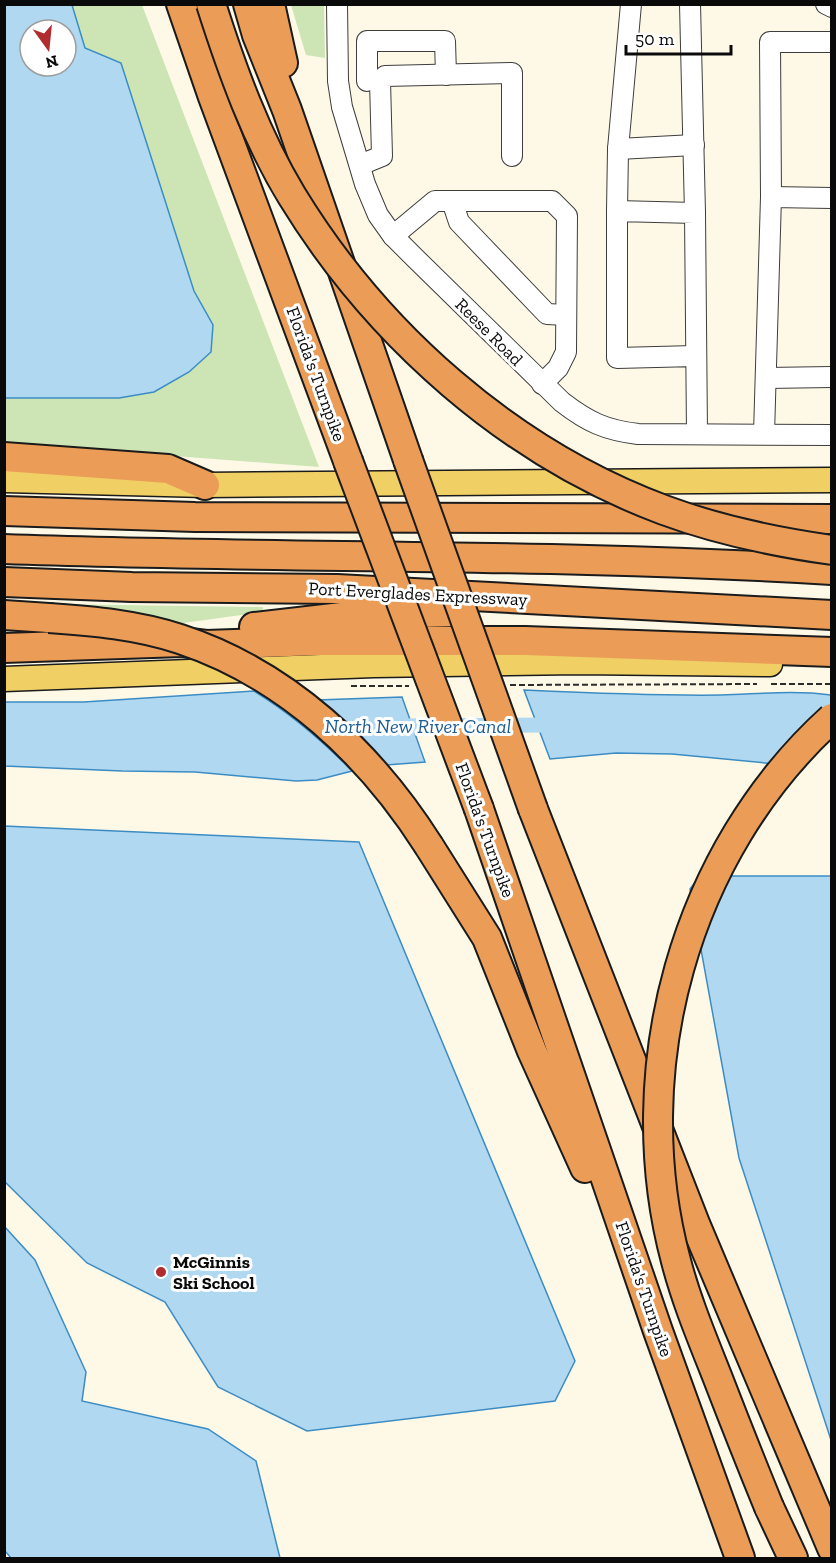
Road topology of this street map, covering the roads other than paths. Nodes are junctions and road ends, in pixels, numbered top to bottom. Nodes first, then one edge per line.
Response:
1 (170, 4) edge
2 (181, 4) edge
3 (211, 4) edge
4 (248, 4) edge
5 (270, 4) edge
6 (337, 4) edge
7 (631, 4) edge
8 (690, 4) edge
9 (826, 4) edge
10 (831, 7) edge
11 (831, 42) edge
12 (446, 75) junction
13 (338, 81) junction
14 (374, 81) junction
15 (213, 97) junction
16 (287, 110) junction
17 (694, 146) junction
18 (618, 149) junction
19 (512, 156) dead end
20 (360, 165) junction
21 (771, 196) junction
22 (831, 198) edge
23 (452, 201) junction
24 (617, 211) junction
25 (695, 213) junction
26 (393, 236) junction
27 (566, 315) junction
28 (695, 356) junction
29 (831, 377) edge
30 (766, 378) junction
31 (542, 384) junction
32 (697, 434) junction
33 (764, 434) junction
34 (831, 435) edge
35 (4, 457) edge
36 (4, 480) edge
37 (831, 480) edge
38 (205, 485) junction
39 (4, 511) edge
40 (831, 519) edge
41 (4, 549) edge
42 (831, 550) edge
43 (831, 570) edge
44 (4, 582) edge
45 (645, 605) junction
46 (4, 615) edge
47 (831, 615) edge
48 (182, 642) junction
49 (4, 648) edge
50 (831, 652) edge
51 (831, 665) edge
52 (4, 679) edge
53 (831, 718) edge
54 (658, 1331) junction
55 (769, 1507) junction
56 (831, 1548) edge
57 (740, 1558) edge
58 (784, 1558) edge
59 (794, 1558) edge

1 - 15 highway
2 - 15 highway, Florida's Turnpike
3 - 42 highway, bridge
4 - 16 highway
5 - 16 highway
6 - 13 street, Reese Road
7 - 18 street
8 - 17 street
9 - 10 street
11 - 21 street
12 - 14 street
12 - 14 street
12 - 19 street
13 - 14 street
13 - 20 street, Reese Road
14 - 20 street
15 - 54 highway, Florida's Turnpike, bridge
16 - 56 highway, bridge
17 - 18 street
17 - 25 street
18 - 24 street
20 - 26 street, Reese Road
21 - 22 street
21 - 30 street
23 - 26 street
23 - 27 street
23 - 27 street
24 - 25 street
24 - 28 street
25 - 28 street
26 - 31 street, Reese Road
27 - 31 street
28 - 32 street
29 - 30 street
30 - 33 street
31 - 32 street, Reese Road
32 - 33 street, Reese Road
33 - 34 street, Reese Road
35 - 38 highway
36 - 38 main road
37 - 38 main road
39 - 40 highway
41 - 43 highway
44 - 45 highway, Port Everglades Expressway
45 - 47 highway, Port Everglades Expressway
45 - 48 highway
46 - 54 highway, bridge
48 - 49 highway
48 - 50 highway
51 - 52 main road
53 - 55 highway, bridge
54 - 57 highway, Florida's Turnpike
55 - 58 highway
55 - 59 highway

